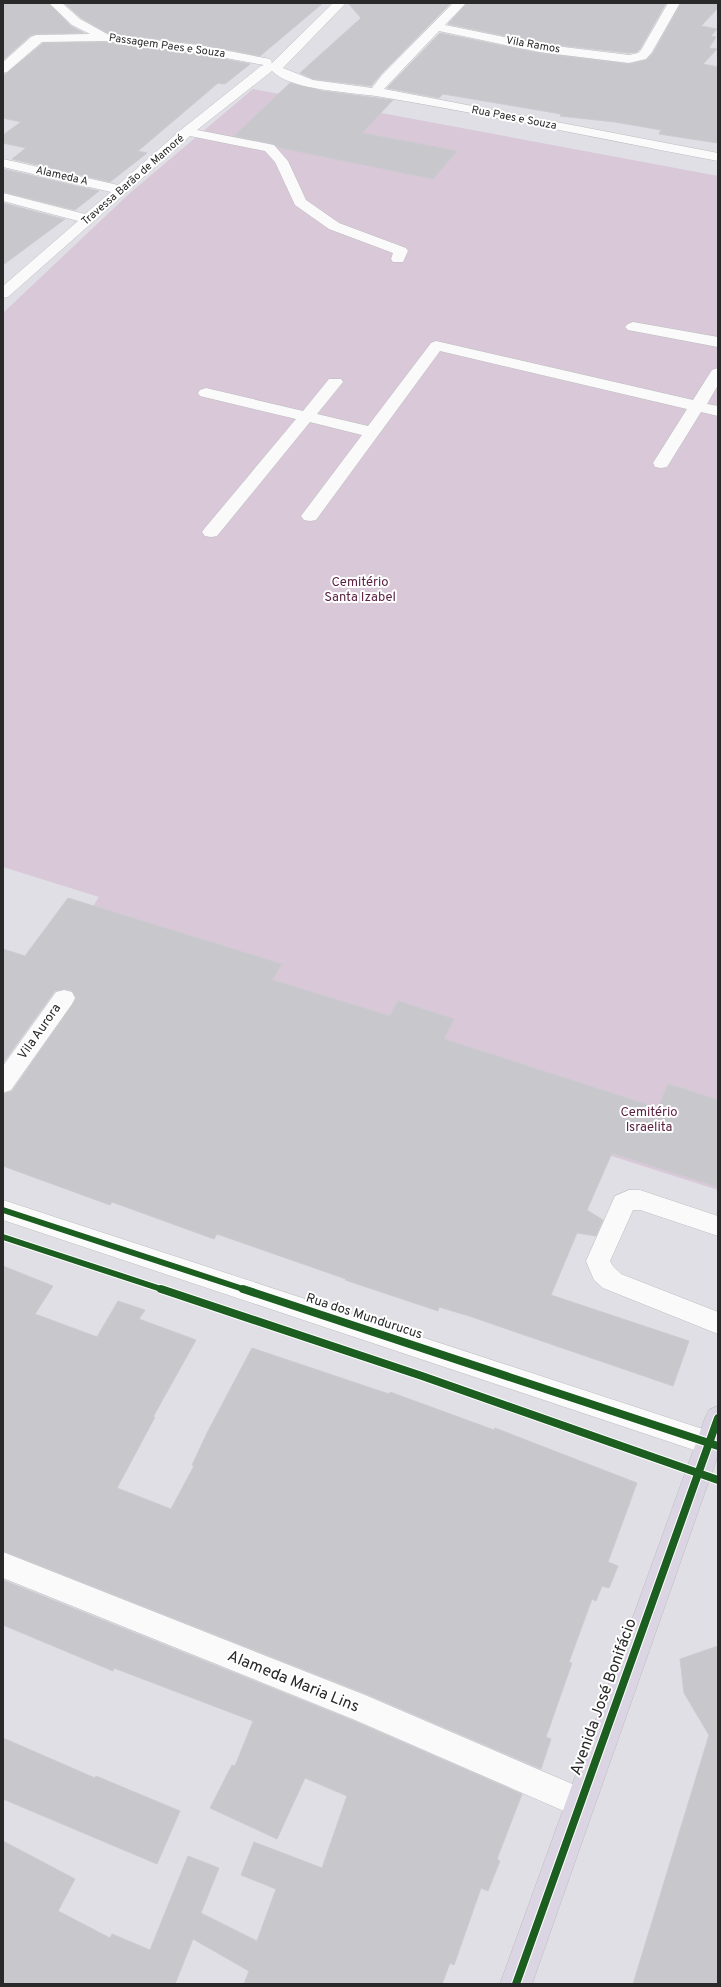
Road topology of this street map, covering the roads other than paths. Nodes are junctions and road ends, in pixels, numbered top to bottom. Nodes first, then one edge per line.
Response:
1 (55, 3) edge
2 (326, 3) edge
3 (340, 3) edge
4 (460, 3) edge
5 (674, 3) edge
6 (438, 27) junction
7 (106, 38) junction
8 (269, 66) junction
9 (3, 69) edge
10 (309, 82) junction
11 (245, 87) junction
12 (375, 92) junction
13 (187, 132) junction
14 (718, 157) edge
15 (3, 163) edge
16 (120, 190) junction
17 (3, 197) edge
18 (88, 219) junction
19 (398, 259) dead end
20 (3, 294) edge
21 (633, 327) dead end
22 (718, 342) edge
23 (718, 373) edge
24 (335, 382) dead end
25 (206, 393) dead end
26 (697, 407) junction
27 (718, 411) edge
28 (306, 416) junction
29 (372, 432) junction
30 (661, 463) dead end
31 (310, 516) dead end
32 (211, 532) dead end
33 (64, 998) dead end
34 (3, 1084) edge
35 (3, 1210) edge
36 (718, 1226) edge
37 (718, 1323) edge
38 (715, 1435) edge
39 (3, 1565) edge
40 (580, 1803) junction
41 (516, 1984) edge

1 - 7 street, Passagem Paes e Souza
2 - 8 street, Travessa Barão de Mamoré
3 - 8 street, Travessa Barão de Mamoré
4 - 6 street
5 - 6 street, Vila Ramos
6 - 12 street
7 - 8 street, Passagem Paes e Souza
7 - 9 street
8 - 10 street, Rua Paes e Souza
8 - 11 street, Travessa Barão de Mamoré
10 - 11 street, Rua Paes e Souza
10 - 12 street, Rua Paes e Souza
11 - 13 street, Travessa Barão de Mamoré
12 - 14 street, Rua Paes e Souza
13 - 16 street, Travessa Barão de Mamoré
13 - 19 street
15 - 16 street, Alameda A
16 - 18 street, Travessa Barão de Mamoré
17 - 18 street
18 - 20 street, Travessa Barão de Mamoré
21 - 22 street
23 - 26 street
24 - 28 street
25 - 28 street
26 - 27 street
26 - 29 street
26 - 30 street
28 - 29 street
28 - 32 street
29 - 31 street
33 - 34 street, Vila Aurora
35 - 38 street, Rua dos Mundurucus
36 - 37 street
38 - 40 main road, Avenida José Bonifácio
39 - 40 street, Alameda Maria Lins
40 - 41 main road, Avenida José Bonifácio

